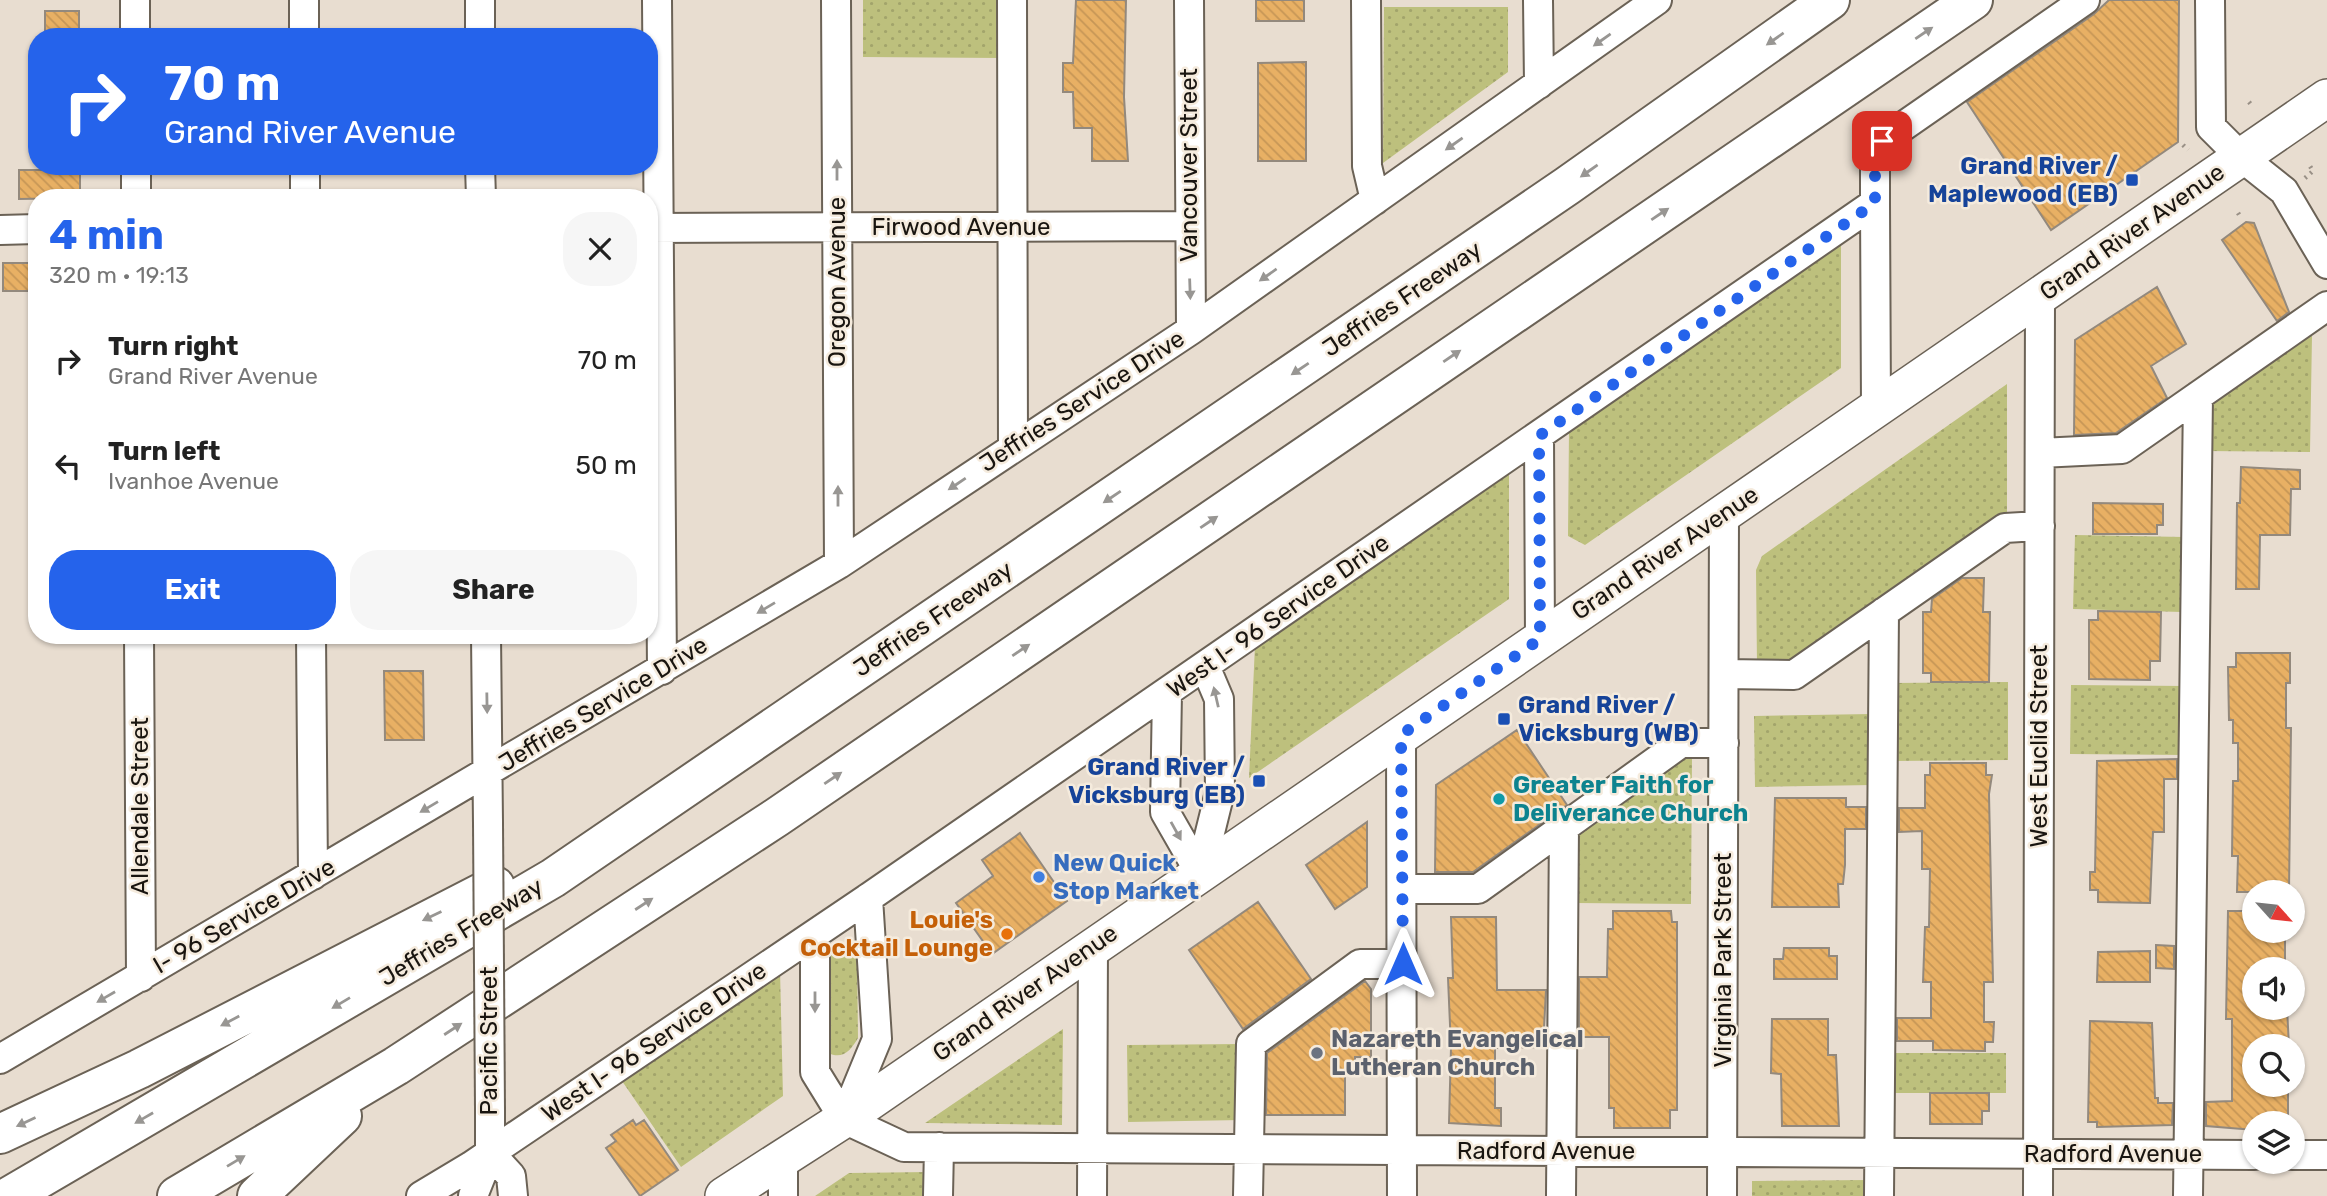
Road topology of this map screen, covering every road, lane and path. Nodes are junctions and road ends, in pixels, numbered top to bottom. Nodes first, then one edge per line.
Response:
1 (135, 0) edge
2 (304, 0) edge
3 (480, 0) edge
4 (657, 0) edge
5 (836, 0) edge
6 (1012, 0) edge
7 (1189, 0) edge
8 (1366, 0) edge
9 (1538, 0) edge
10 (1657, 0) edge
11 (1830, 0) edge
12 (1973, 0) edge
13 (2084, 0) edge
14 (2210, 0) edge
15 (135, 28) edge
16 (304, 28) edge
17 (480, 28) edge
18 (657, 28) edge
19 (1539, 84) junction
20 (2327, 98) edge
21 (2183, 145) dead end
22 (2188, 150) dead end
23 (2240, 156) junction
24 (2308, 163) dead end
25 (2305, 178) dead end
26 (1376, 200) junction
27 (1875, 203) junction
28 (1013, 226) junction
29 (1188, 226) junction
30 (837, 227) junction
31 (658, 228) edge
32 (28, 229) edge
33 (0, 230) edge
34 (2327, 264) edge
35 (2040, 296) junction
36 (2327, 306) edge
37 (1191, 330) junction
38 (2198, 396) junction
39 (1876, 409) junction
40 (1539, 436) junction
41 (1013, 447) junction
42 (658, 449) edge
43 (2040, 453) junction
44 (1724, 513) junction
45 (2040, 526) junction
46 (839, 564) junction
47 (1884, 612) junction
48 (1540, 639) junction
49 (139, 644) edge
50 (310, 644) edge
51 (486, 644) edge
52 (1205, 666) junction
53 (662, 670) junction
54 (1724, 674) junction
55 (1167, 692) junction
56 (1401, 735) junction
57 (1724, 743) junction
58 (488, 773) junction
59 (648, 812) junction
60 (1564, 827) junction
61 (1200, 873) junction
62 (313, 875) junction
63 (1403, 889) junction
64 (868, 898) junction
65 (815, 934) junction
66 (1093, 946) junction
67 (1403, 964) junction
68 (141, 977) junction
69 (0, 1059) edge
70 (396, 1066) junction
71 (844, 1119) junction
72 (0, 1134) edge
73 (939, 1147) junction
74 (1092, 1148) junction
75 (1248, 1149) junction
76 (1402, 1150) junction
77 (1561, 1151) junction
78 (1722, 1152) junction
79 (490, 1153) junction
80 (1880, 1153) junction
81 (2038, 1153) junction
82 (2188, 1154) junction
83 (2242, 1155) edge
84 (2305, 1155) edge
85 (2327, 1155) edge
86 (783, 1158) junction
87 (10, 1196) edge
88 (177, 1196) edge
89 (257, 1196) edge
90 (421, 1196) edge
91 (473, 1196) edge
92 (513, 1196) edge
93 (724, 1196) edge
94 (783, 1196) edge
95 (938, 1196) edge
96 (1092, 1196) edge
97 (1248, 1196) edge
98 (1402, 1196) edge
99 (1561, 1196) edge
100 (1722, 1196) edge
101 (1879, 1196) edge
102 (2038, 1196) edge
103 (2188, 1196) edge

1 - 15 street
2 - 16 street
3 - 17 street
4 - 18 street
30 -> 5 street, Oregon Avenue
6 - 28 street
7 - 29 street, Vancouver Street
8 - 26 street
9 - 19 street
10 -> 19 street, Jeffries Service Drive
11 -> 59 highway, Jeffries Freeway
70 -> 12 highway
13 - 27 street
14 - 23 street
19 -> 26 street, Jeffries Service Drive
20 - 23 main road, Grand River Avenue
21 - 22 path
23 - 34 street
23 - 35 main road, Grand River Avenue
24 - 25 path
26 -> 37 street, Jeffries Service Drive
27 - 39 street
27 - 40 street, West I- 96 Service Drive
28 - 29 street, Firwood Avenue
28 - 30 street, Firwood Avenue
28 - 41 street
29 -> 37 street, Vancouver Street
30 - 31 street, Firwood Avenue
46 -> 30 street, Oregon Avenue
32 - 33 street
35 - 39 main road, Grand River Avenue
35 - 43 street, West Euclid Street
36 - 38 street
37 - 41 street, Jeffries Service Drive
38 - 43 street
38 - 82 street
39 - 44 main road, Grand River Avenue
40 - 48 street
40 - 52 street, West I- 96 Service Drive
41 -> 46 street, Jeffries Service Drive
42 - 53 street
43 - 45 street, West Euclid Street
44 - 48 main road, Grand River Avenue
44 - 54 street, Virginia Park Street
45 - 47 street
45 - 81 street, West Euclid Street
46 -> 53 street, Jeffries Service Drive
47 - 54 street
47 - 80 street
48 - 56 main road, Grand River Avenue
49 - 68 street, Allendale Street
50 - 62 street
51 -> 58 street, Pacific Street
52 - 55 street, West I- 96 Service Drive
61 -> 52 street
53 - 58 street, Jeffries Service Drive
54 - 57 street, Virginia Park Street
55 -> 61 street
55 - 64 street, West I- 96 Service Drive
56 - 61 main road, Grand River Avenue
56 - 63 street
57 - 60 street
57 - 78 street, Virginia Park Street
58 -> 62 street, I- 96 Service Drive
58 - 79 street, Pacific Street, bridge
59 -> 72 highway
59 -> 87 highway, Jeffries Freeway
60 - 63 street
60 - 77 street
61 - 66 main road, Grand River Avenue
62 - 68 street, I- 96 Service Drive
63 - 67 street
64 - 65 street, West I- 96 Service Drive
64 - 71 street
65 -> 71 street
65 - 79 street, West I- 96 Service Drive
66 - 71 main road, Grand River Avenue
66 - 74 street
67 - 75 street
67 - 76 street
68 -> 69 street, I- 96 Service Drive
88 -> 70 highway
70 - 89 highway
71 - 73 street, Radford Avenue
71 - 86 main road, Grand River Avenue
73 - 74 street, Radford Avenue
73 - 95 street
74 - 75 street, Radford Avenue
74 - 96 street
75 - 76 street, Radford Avenue
75 - 97 street
76 - 77 street, Radford Avenue
76 - 98 street
77 - 78 street, Radford Avenue
77 - 99 street
78 - 80 street, Radford Avenue
78 - 100 street, Virginia Park Street
79 - 90 street, West I- 96 Service Drive
79 - 91 street, Pacific Street
79 - 92 street
80 - 81 street, Radford Avenue
80 - 101 street
81 - 82 street, Radford Avenue
81 - 102 street, West Euclid Street
82 - 83 street, Radford Avenue
82 - 103 street
84 - 85 street
86 - 93 main road, Grand River Avenue
86 - 94 street

